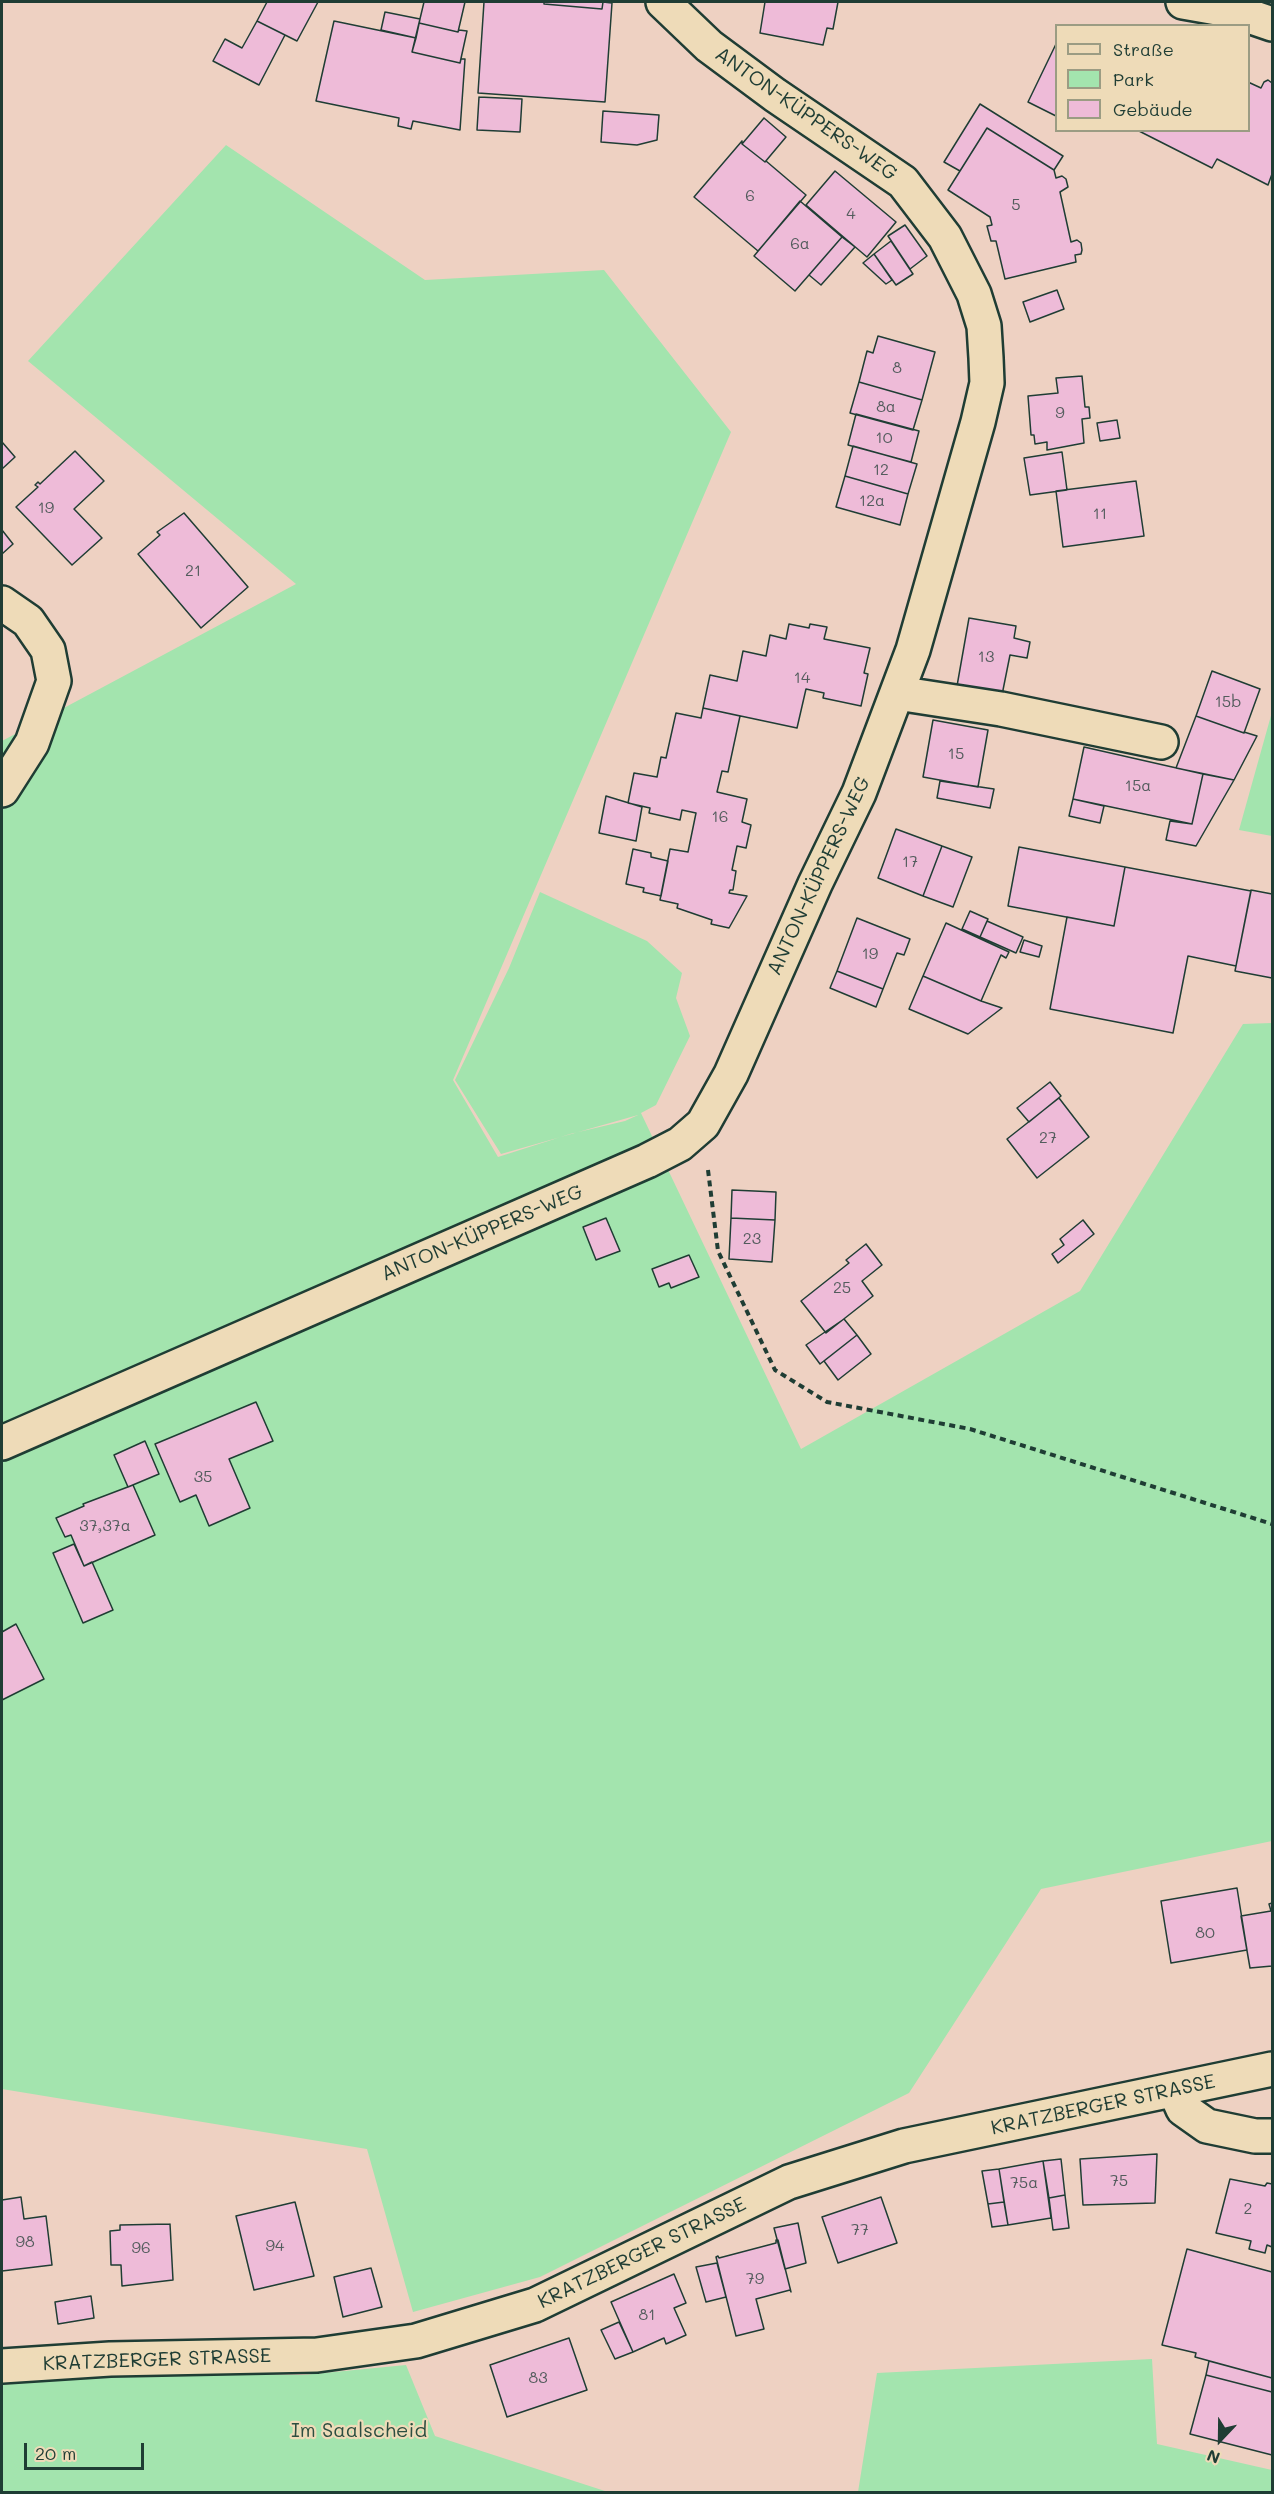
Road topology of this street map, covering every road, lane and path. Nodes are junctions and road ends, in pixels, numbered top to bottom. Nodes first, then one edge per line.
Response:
1 (663, 2) edge
2 (1183, 2) edge
3 (1272, 24) edge
4 (2, 603) edge
5 (897, 693) junction
6 (1161, 742) dead end
7 (2, 790) edge
8 (703, 1124) junction
9 (2, 1443) edge
10 (1272, 1524) edge
11 (1272, 2069) edge
12 (1174, 2091) junction
13 (1272, 2136) edge
14 (2, 2366) edge

1 - 5 street, ANTON-KÜPPERS-WEG
2 - 3 street
4 - 7 street
5 - 6 street
5 - 8 street, ANTON-KÜPPERS-WEG
8 - 9 street, ANTON-KÜPPERS-WEG
8 - 10 path
11 - 12 street, KRATZBERGER STRASSE
12 - 13 street
12 - 14 street, KRATZBERGER STRASSE

